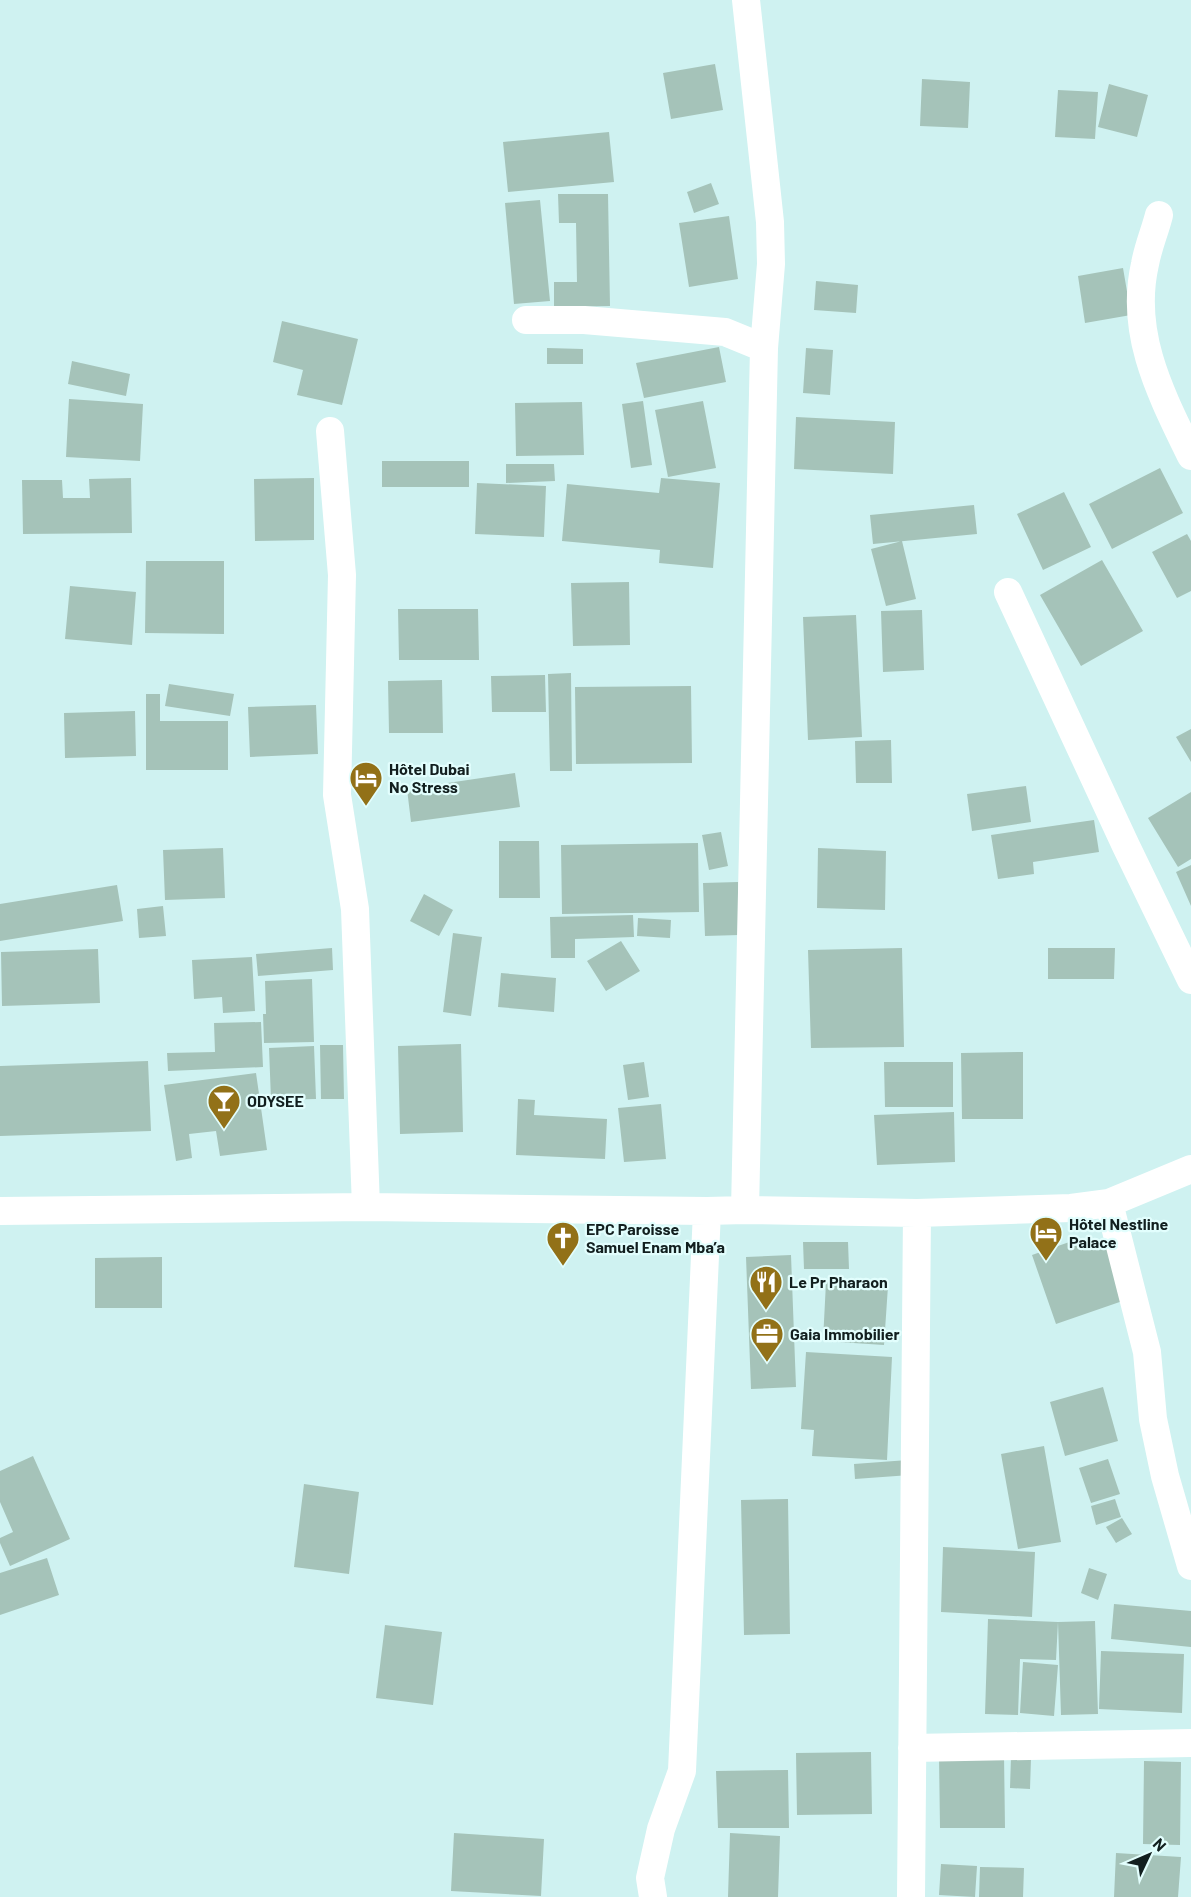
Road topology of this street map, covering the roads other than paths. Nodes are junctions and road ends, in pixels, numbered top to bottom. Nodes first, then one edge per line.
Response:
1 (746, 0) edge
2 (1159, 215) dead end
3 (526, 320) dead end
4 (764, 348) junction
5 (330, 431) dead end
6 (1191, 456) edge
7 (1008, 592) dead end
8 (1191, 980) edge
9 (1191, 1169) edge
10 (1109, 1203) junction
11 (366, 1208) junction
12 (745, 1210) junction
13 (0, 1211) edge
14 (707, 1211) junction
15 (917, 1213) junction
16 (1191, 1566) edge
17 (1191, 1743) edge
18 (912, 1748) junction
19 (652, 1897) edge
20 (911, 1897) edge

1 - 4 street
2 - 6 street
3 - 4 street
4 - 12 street
5 - 11 street
7 - 8 street
9 - 10 street
10 - 15 street
10 - 16 street
11 - 13 street
11 - 14 street
12 - 14 street
12 - 15 street
14 - 19 street
15 - 18 street
17 - 18 street
18 - 20 street

